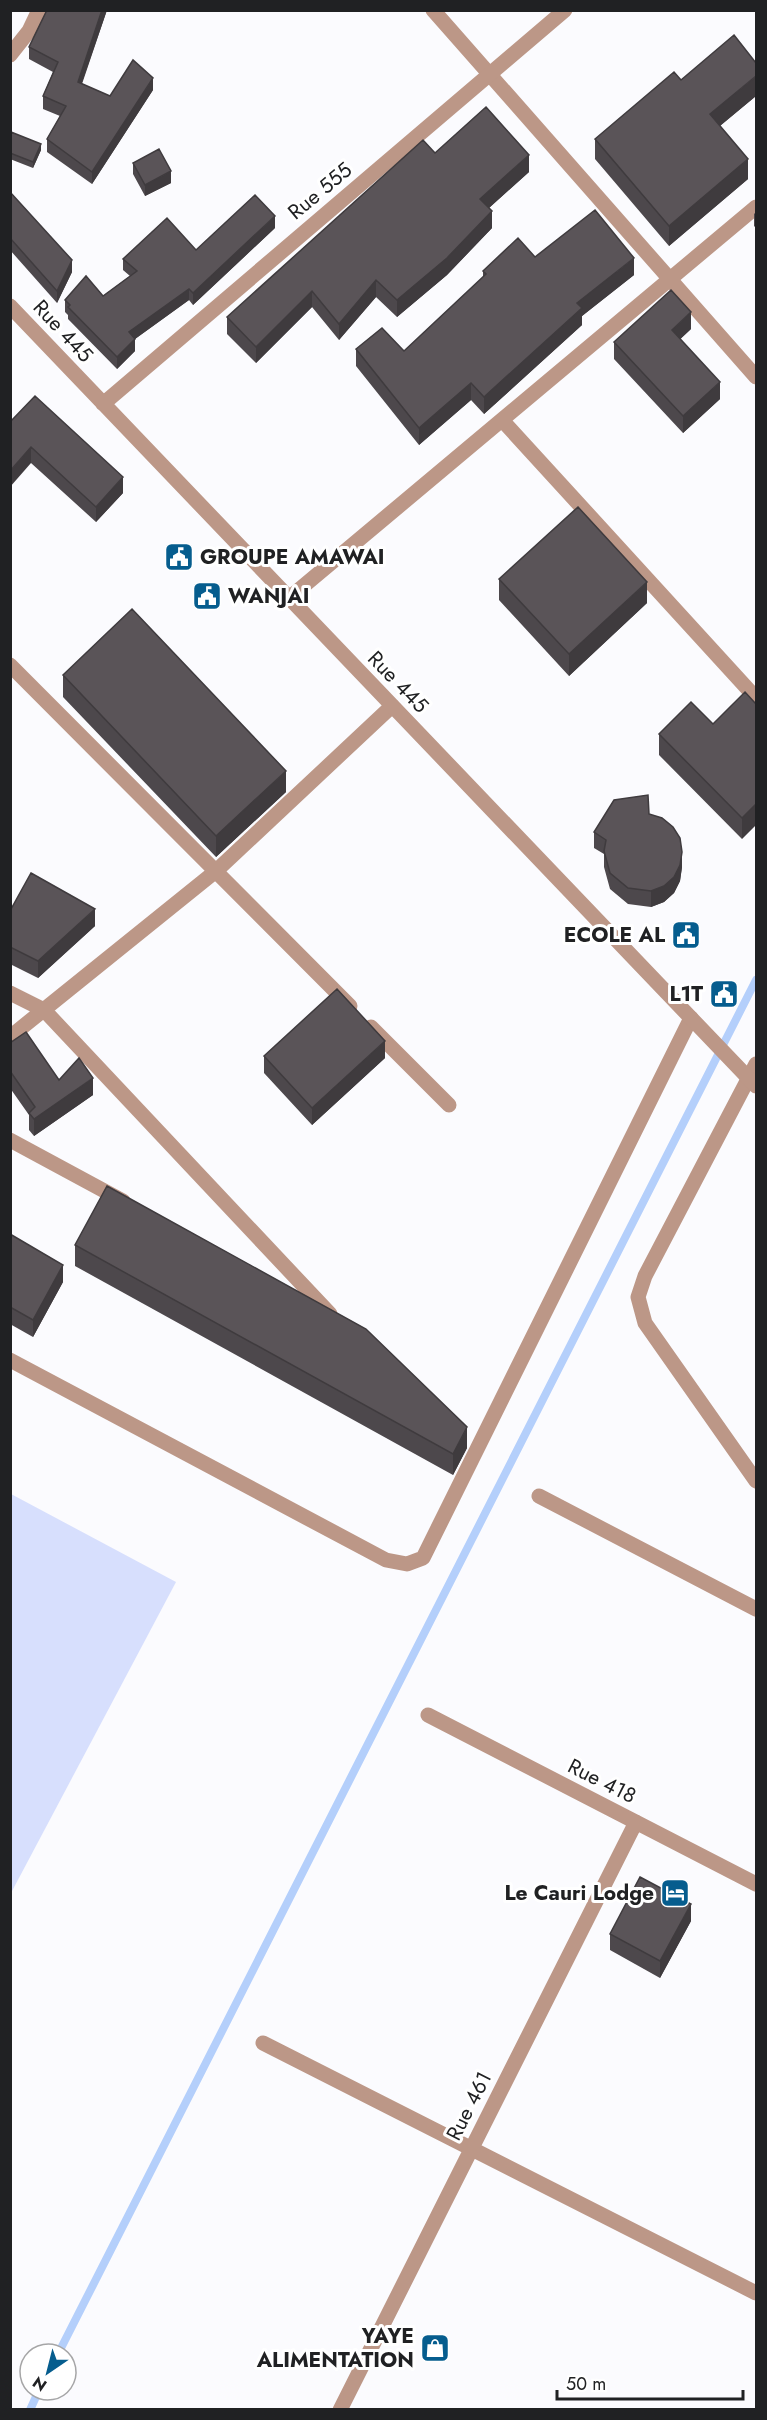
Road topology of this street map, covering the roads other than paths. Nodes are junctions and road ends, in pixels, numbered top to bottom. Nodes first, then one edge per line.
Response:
1 (39, 10) edge
2 (433, 10) edge
3 (565, 10) edge
4 (10, 55) edge
5 (489, 74) junction
6 (756, 207) edge
7 (670, 279) junction
8 (10, 306) edge
9 (756, 377) edge
10 (103, 404) junction
11 (502, 420) junction
12 (288, 599) junction
13 (12, 670) edge
14 (756, 698) edge
15 (392, 706) junction
16 (216, 872) junction
17 (10, 993) edge
18 (44, 1010) junction
19 (695, 1022) junction
20 (10, 1037) edge
21 (754, 1076) edge
22 (449, 1105) dead end
23 (10, 1140) edge
24 (134, 1207) edge
25 (289, 1291) edge
26 (10, 1360) edge
27 (756, 1481) edge
28 (539, 1496) dead end
29 (756, 1609) edge
30 (428, 1715) dead end
31 (636, 1822) junction
32 (756, 1884) edge
33 (263, 2043) dead end
34 (472, 2148) junction
35 (756, 2293) edge
36 (340, 2409) edge

1 - 4 street
2 - 5 street
3 - 5 street, Rue 555
5 - 7 street
5 - 10 street, Rue 555
6 - 7 street
7 - 9 street
7 - 11 street
8 - 10 street, Rue 445
10 - 12 street, Rue 445
11 - 12 street
11 - 14 street
12 - 15 street, Rue 445
13 - 16 street
15 - 16 street
15 - 19 street, Rue 445
16 - 18 street
16 - 22 street
17 - 18 street
18 - 20 street
18 - 25 street
19 - 21 street, Rue 445
19 - 26 street
21 - 27 street
23 - 24 street
28 - 29 street
30 - 31 street, Rue 418
31 - 32 street, Rue 418
31 - 34 street, Rue 461
33 - 34 street
34 - 35 street
34 - 36 street, Rue 461

